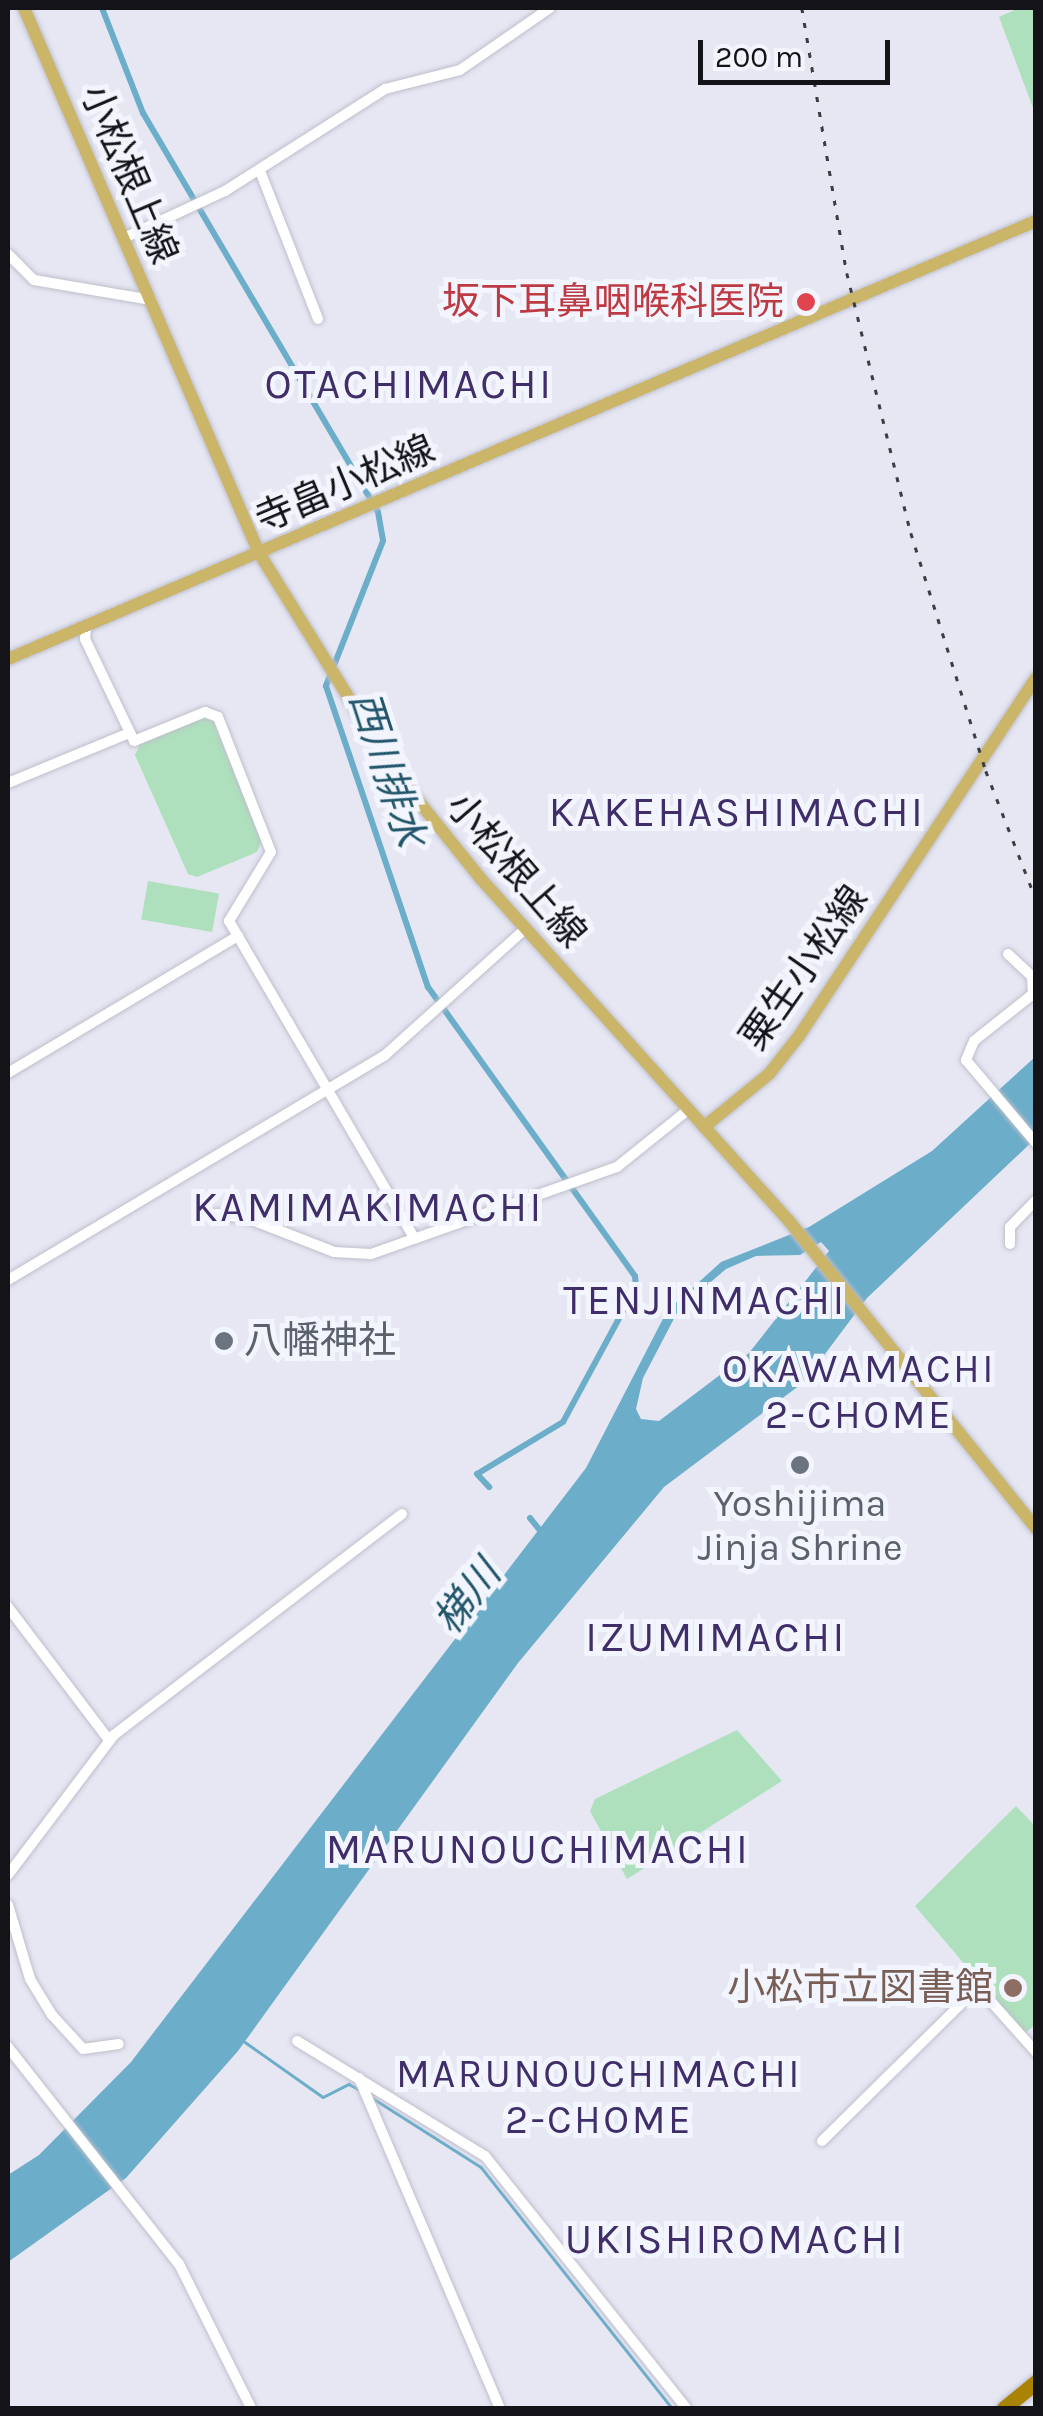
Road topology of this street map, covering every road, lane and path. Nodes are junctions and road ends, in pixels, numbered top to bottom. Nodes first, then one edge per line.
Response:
1 (24, 8) edge
2 (550, 8) edge
3 (260, 170) junction
4 (1034, 222) edge
5 (124, 238) junction
6 (8, 254) edge
7 (150, 300) junction
8 (318, 319) dead end
9 (258, 552) junction
10 (86, 626) junction
11 (8, 659) edge
12 (1036, 678) edge
13 (127, 734) junction
14 (8, 783) edge
15 (526, 928) junction
16 (238, 936) junction
17 (1008, 954) dead end
18 (8, 1073) edge
19 (327, 1092) junction
20 (688, 1110) junction
21 (704, 1128) junction
22 (1036, 1143) edge
23 (1036, 1200) edge
24 (217, 1214) dead end
25 (415, 1239) junction
26 (1010, 1244) dead end
27 (8, 1280) edge
28 (402, 1514) dead end
29 (1036, 1528) edge
30 (8, 1608) edge
31 (109, 1740) junction
32 (8, 1874) edge
33 (8, 1905) edge
34 (297, 2041) dead end
35 (119, 2044) dead end
36 (8, 2047) edge
37 (1036, 2052) edge
38 (360, 2080) junction
39 (822, 2141) dead end
40 (1036, 2382) edge
41 (251, 2408) edge
42 (500, 2408) edge
43 (686, 2408) edge
44 (1004, 2408) edge

1 - 5 main road, 小松根上線
2 - 3 street
3 - 5 street
3 - 8 street
4 - 9 main road, 寺畠小松線
5 - 7 main road, 小松根上線
6 - 7 street
7 - 9 main road, 小松根上線
9 - 10 main road, 寺畠小松線
9 - 15 main road, 小松根上線
10 - 11 main road, 寺畠小松線
10 - 13 street
12 - 21 main road, 粟生小松線
13 - 14 street
13 - 16 street
15 - 19 street
15 - 20 main road, 小松根上線
16 - 18 street
16 - 19 street
17 - 22 street
19 - 25 street
19 - 27 street
20 - 21 main road, 小松根上線
20 - 25 street
21 - 29 main road, 小松根上線
23 - 26 street
24 - 25 street
28 - 31 street
30 - 31 street
31 - 32 street
33 - 35 street
34 - 38 street
36 - 41 street
37 - 39 street
38 - 42 street
38 - 43 street
40 - 44 highway

